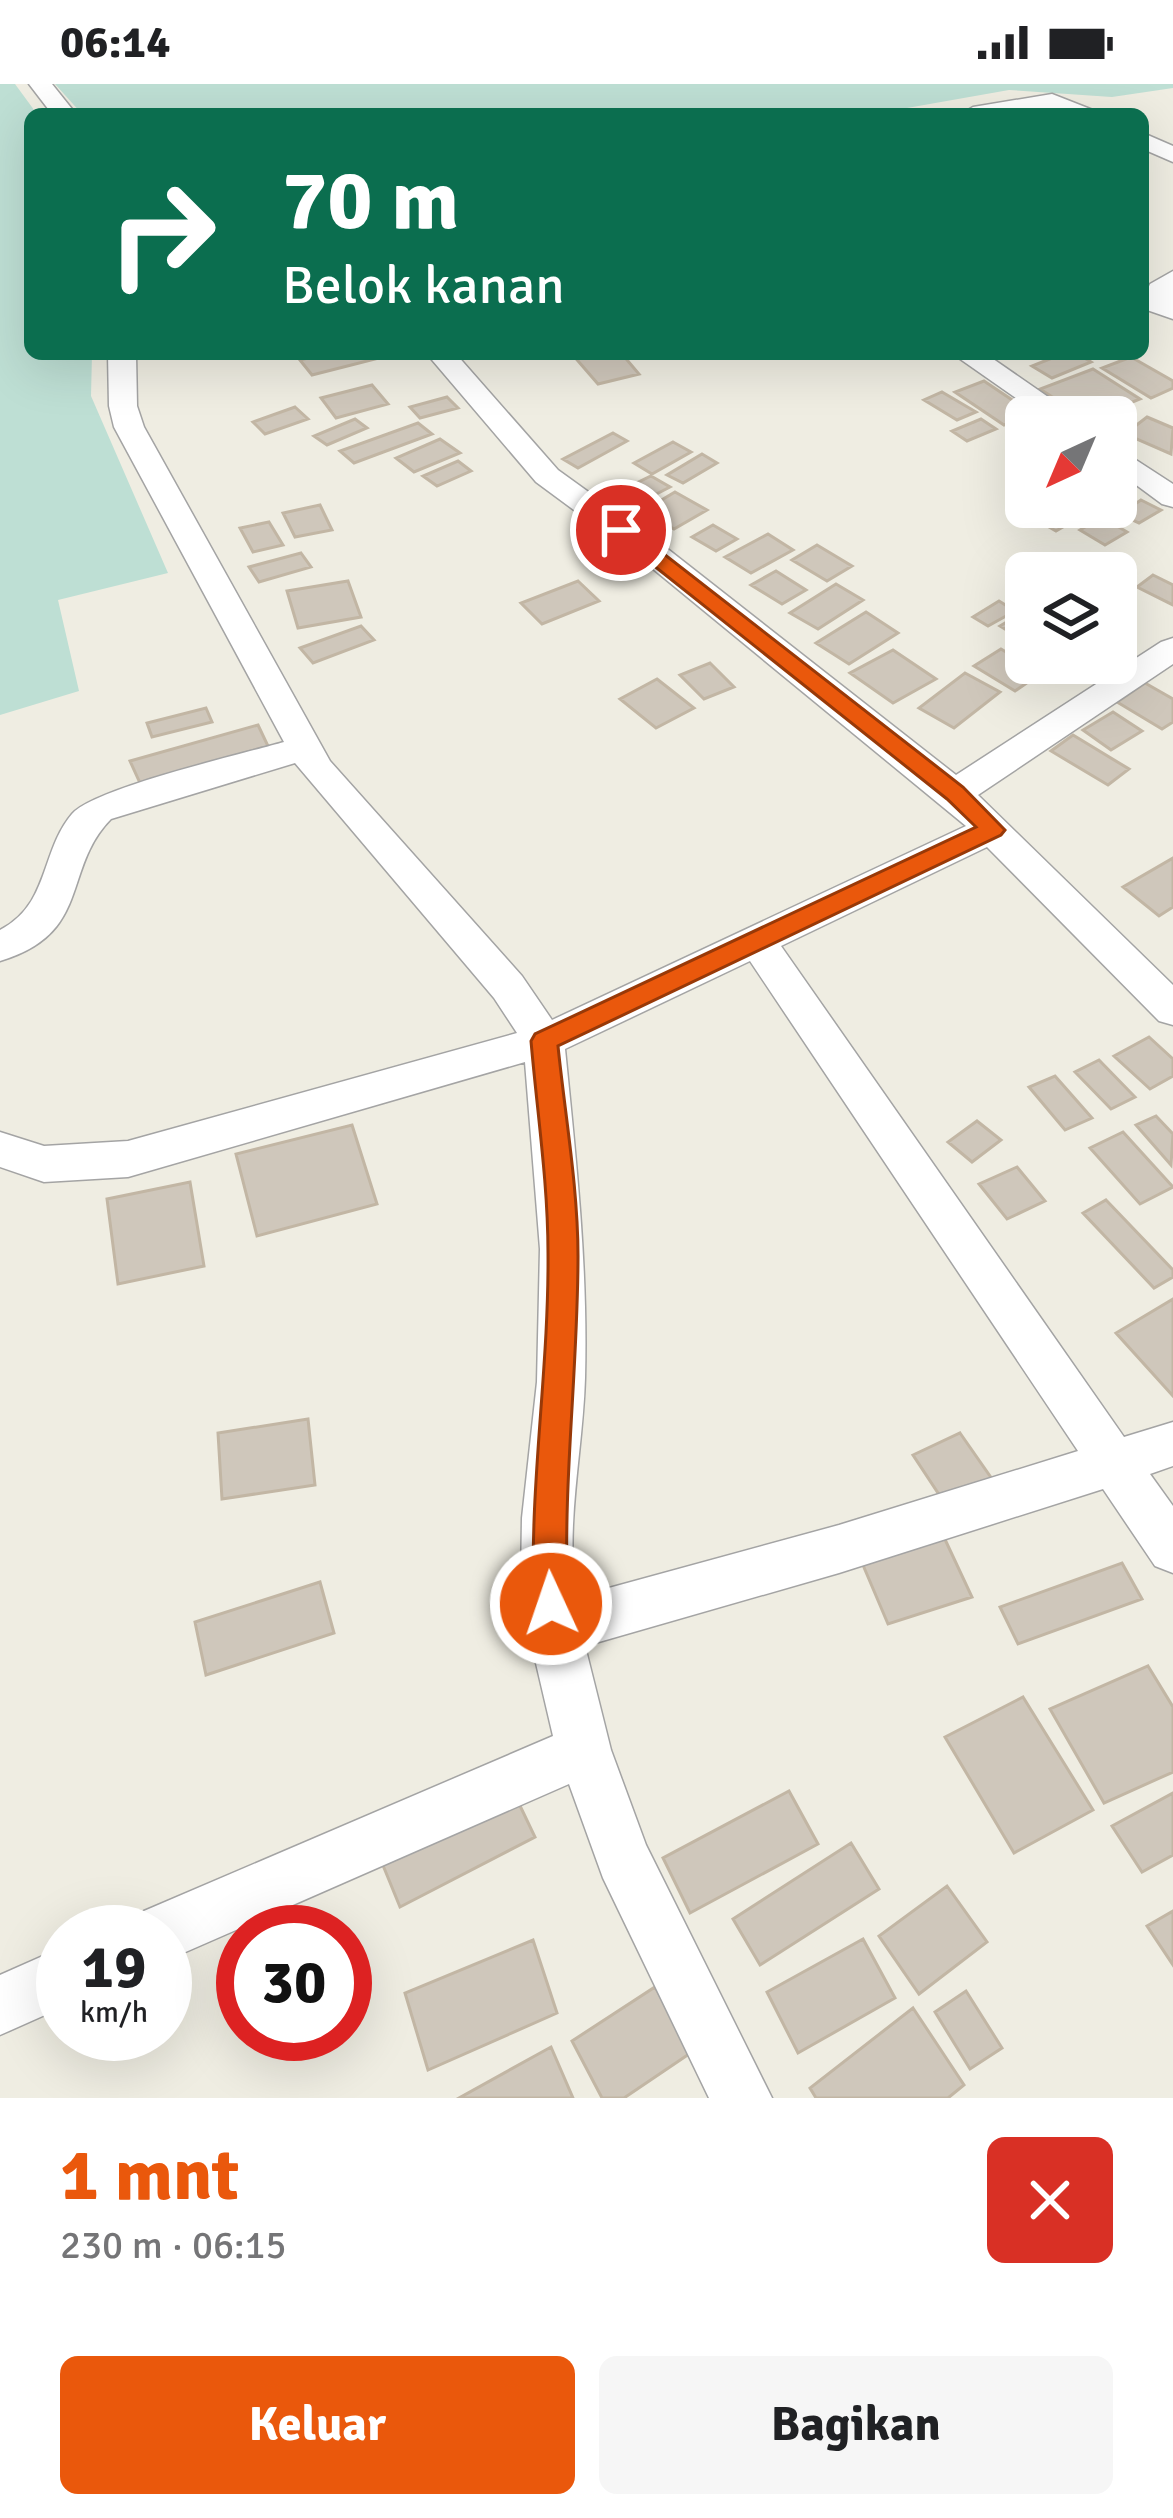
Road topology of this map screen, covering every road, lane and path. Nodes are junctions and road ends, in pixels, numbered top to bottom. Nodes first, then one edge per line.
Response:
1 (40, 84) edge
2 (59, 108) edge
3 (1009, 108) edge
4 (1073, 108) edge
5 (1173, 279) edge
6 (1158, 308) edge
7 (122, 360) edge
8 (446, 360) edge
9 (978, 361) edge
10 (1030, 396) edge
11 (1137, 471) edge
12 (1173, 498) edge
13 (1173, 649) edge
14 (304, 748) junction
15 (955, 793) junction
16 (993, 830) junction
17 (758, 942) junction
18 (0, 947) edge
19 (1173, 1010) edge
20 (544, 1041) junction
21 (0, 1150) edge
22 (1173, 1444) edge
23 (1114, 1465) junction
24 (1173, 1549) edge
25 (554, 1629) junction
26 (584, 1750) junction
27 (192, 1921) edge
28 (36, 1989) edge
29 (0, 2005) edge
30 (741, 2098) edge

1 - 2 street
3 - 4 street
5 - 6 street
7 - 14 street
8 - 15 street
9 - 10 street
11 - 12 street
13 - 15 street
14 - 18 street
14 - 20 street
15 - 16 street
16 - 17 street
16 - 19 street
17 - 20 street
17 - 23 street
20 - 21 street
20 - 25 street
22 - 23 street
23 - 24 street
23 - 25 street
25 - 26 street
26 - 27 street
26 - 30 street
28 - 29 street

